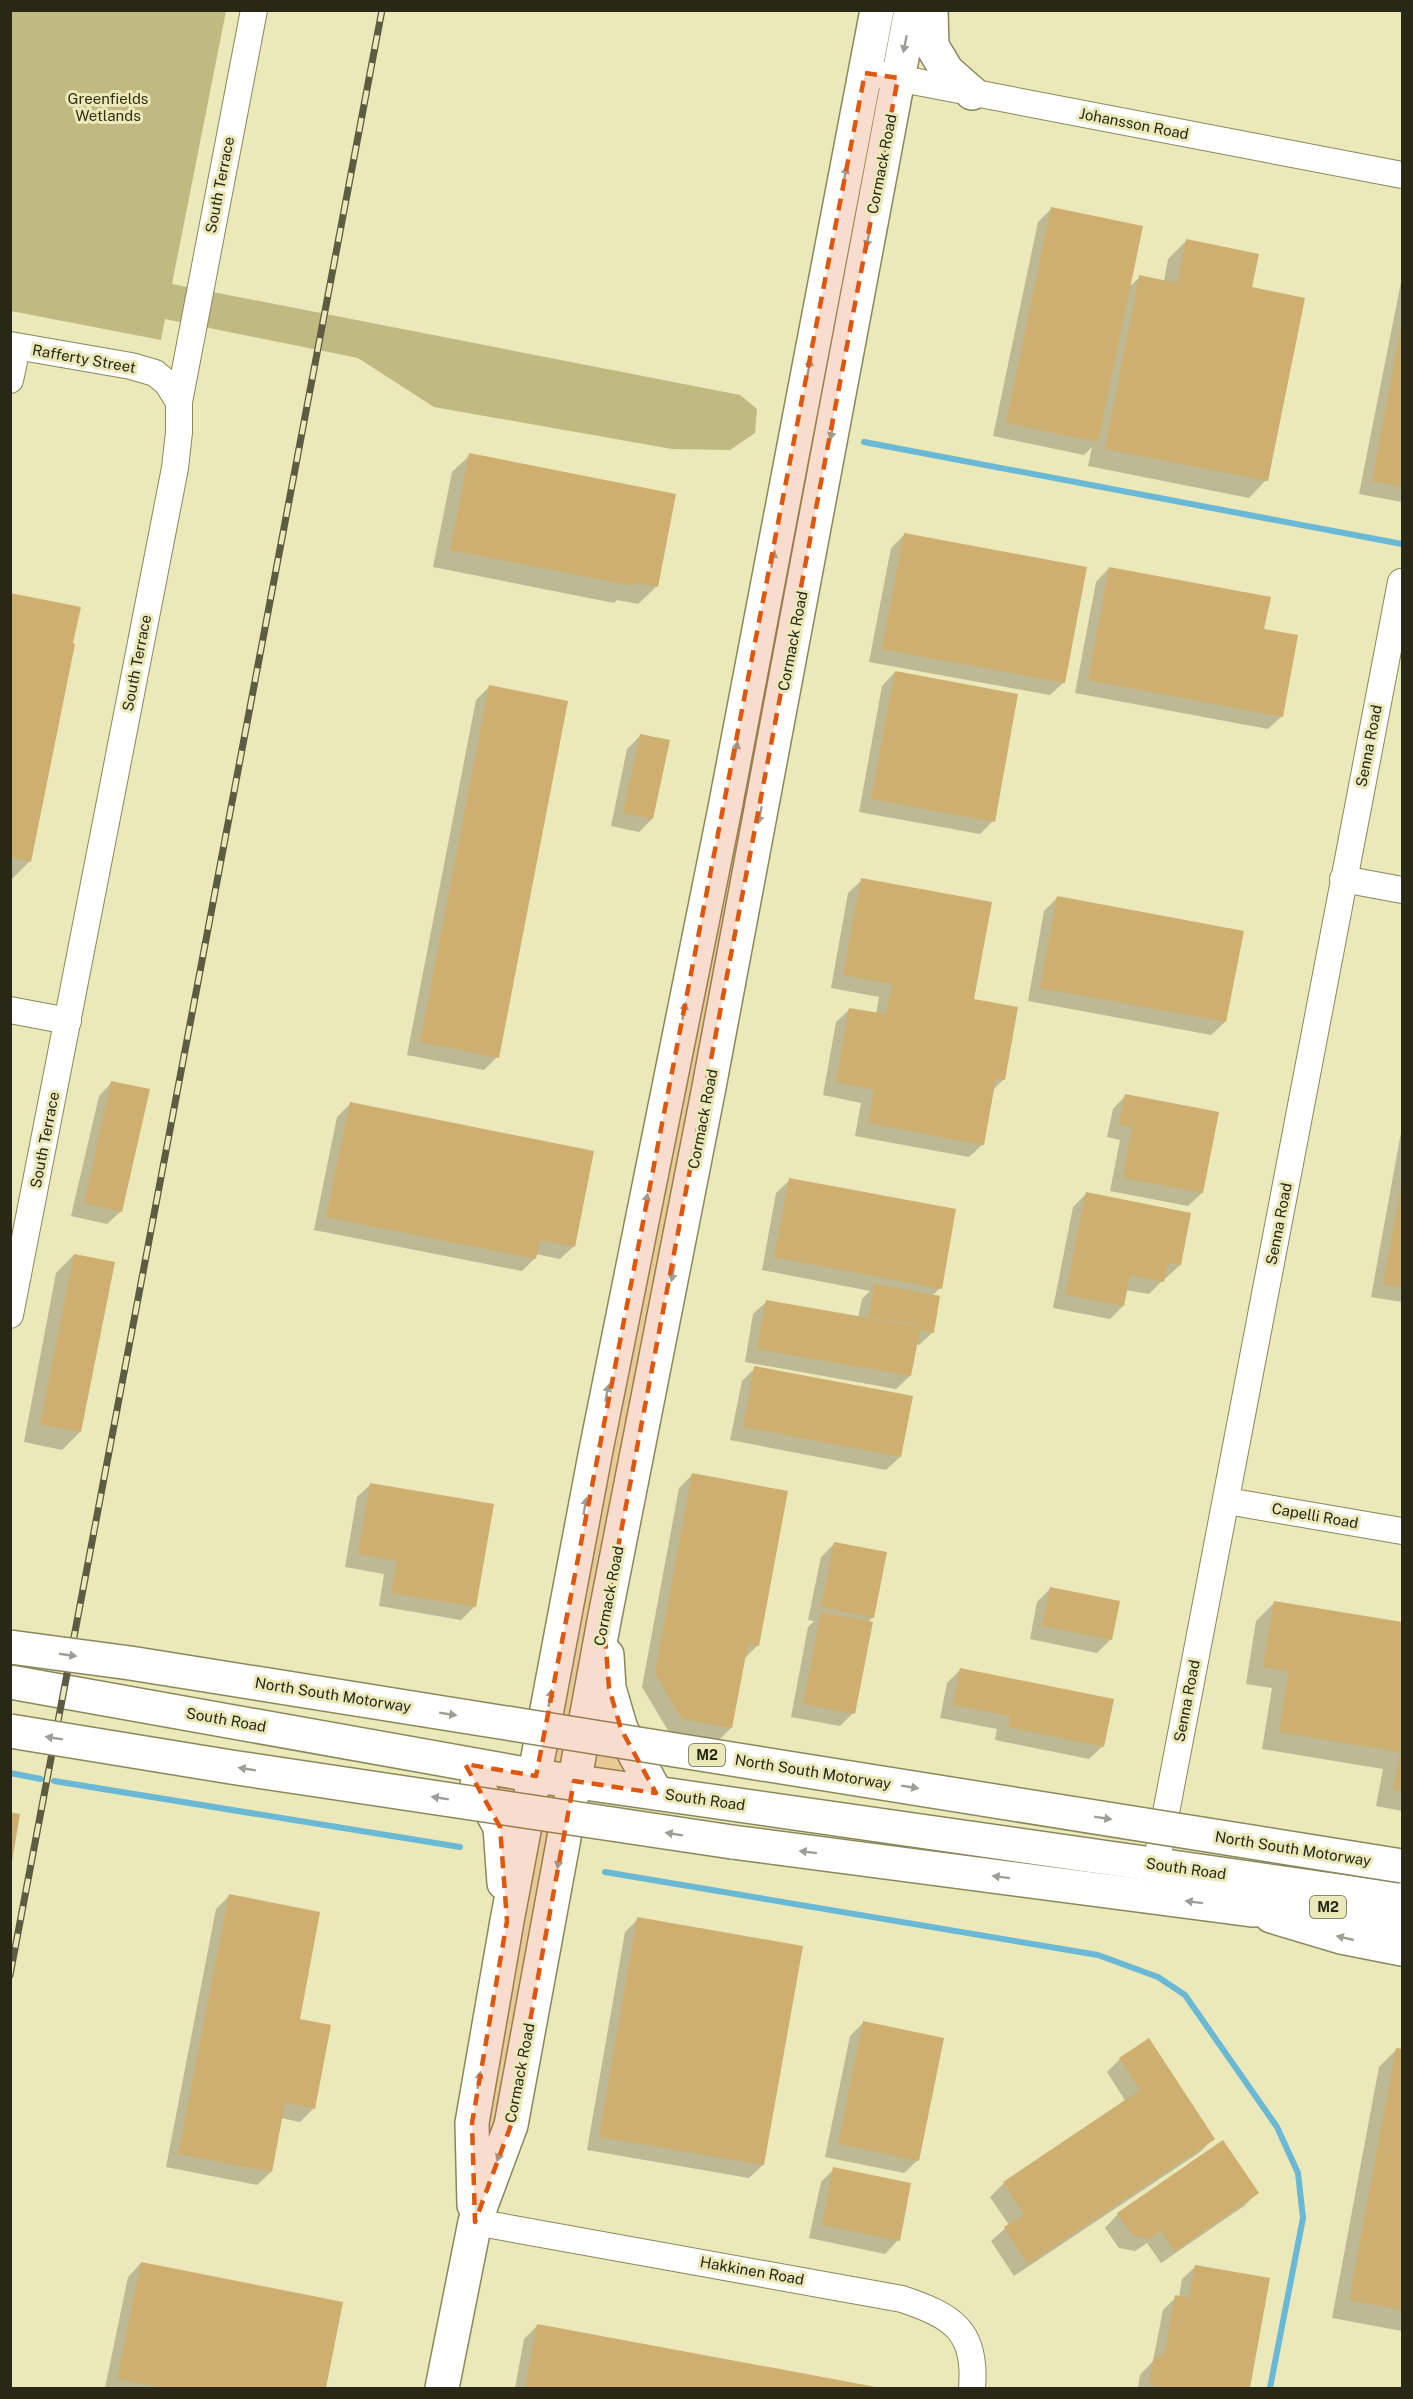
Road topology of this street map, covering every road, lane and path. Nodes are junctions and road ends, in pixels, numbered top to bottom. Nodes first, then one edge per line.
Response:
1 (254, 10) edge
2 (877, 10) edge
3 (911, 10) edge
4 (931, 10) edge
5 (865, 72) junction
6 (898, 78) junction
7 (972, 93) junction
8 (1402, 175) edge
9 (14, 346) edge
10 (10, 380) edge
11 (179, 402) junction
12 (1401, 582) dead end
13 (1343, 879) junction
14 (1402, 890) edge
15 (10, 1010) edge
16 (68, 1021) junction
17 (10, 1315) edge
18 (596, 1450) junction
19 (636, 1457) junction
20 (1227, 1501) junction
21 (1402, 1531) edge
22 (604, 1621) junction
23 (10, 1647) edge
24 (10, 1682) edge
25 (10, 1731) edge
26 (465, 1764) junction
27 (536, 1776) junction
28 (574, 1781) junction
29 (656, 1793) junction
30 (1156, 1865) junction
31 (1402, 1866) edge
32 (1402, 1900) edge
33 (1252, 1910) junction
34 (1402, 1919) edge
35 (507, 1921) junction
36 (1402, 1949) edge
37 (475, 2222) junction
38 (442, 2388) edge
39 (972, 2388) edge

1 - 11 street, South Terrace
2 - 5 main road, Cormack Road
3 -> 6 main road, Cormack Road
4 - 7 main road
5 - 6 street, Johansson Road
18 -> 5 main road, Cormack Road
6 - 7 street, Johansson Road
6 -> 19 main road, Cormack Road
7 - 8 street, Johansson Road
9 - 10 street
9 - 11 street, Rafferty Street
11 - 16 street, South Terrace
12 - 13 street, Senna Road
13 - 14 street
13 - 20 street, Senna Road
15 - 16 street
16 - 17 street, South Terrace
18 - 19 main road
27 -> 18 main road, Cormack Road
19 - 22 main road, Cormack Road
20 - 21 street, Capelli Road
20 - 30 street, Senna Road
22 - 28 main road, Cormack Road
22 - 29 main road
23 -> 31 main road, North South Motorway / M2, bridge
24 - 26 main road, South Road
33 -> 25 main road, M2, bridge
26 - 27 main road, South Road
26 - 35 main road
27 - 28 main road, South Road
27 - 35 main road, Cormack Road
28 - 29 main road, South Road
28 -> 37 main road, Cormack Road
29 - 30 main road, South Road
30 - 32 main road, South Road
33 - 34 main road, M2
36 -> 33 main road
37 -> 35 main road, Cormack Road
37 - 38 main road, Cormack Road
37 - 39 street, Hakkinen Road

